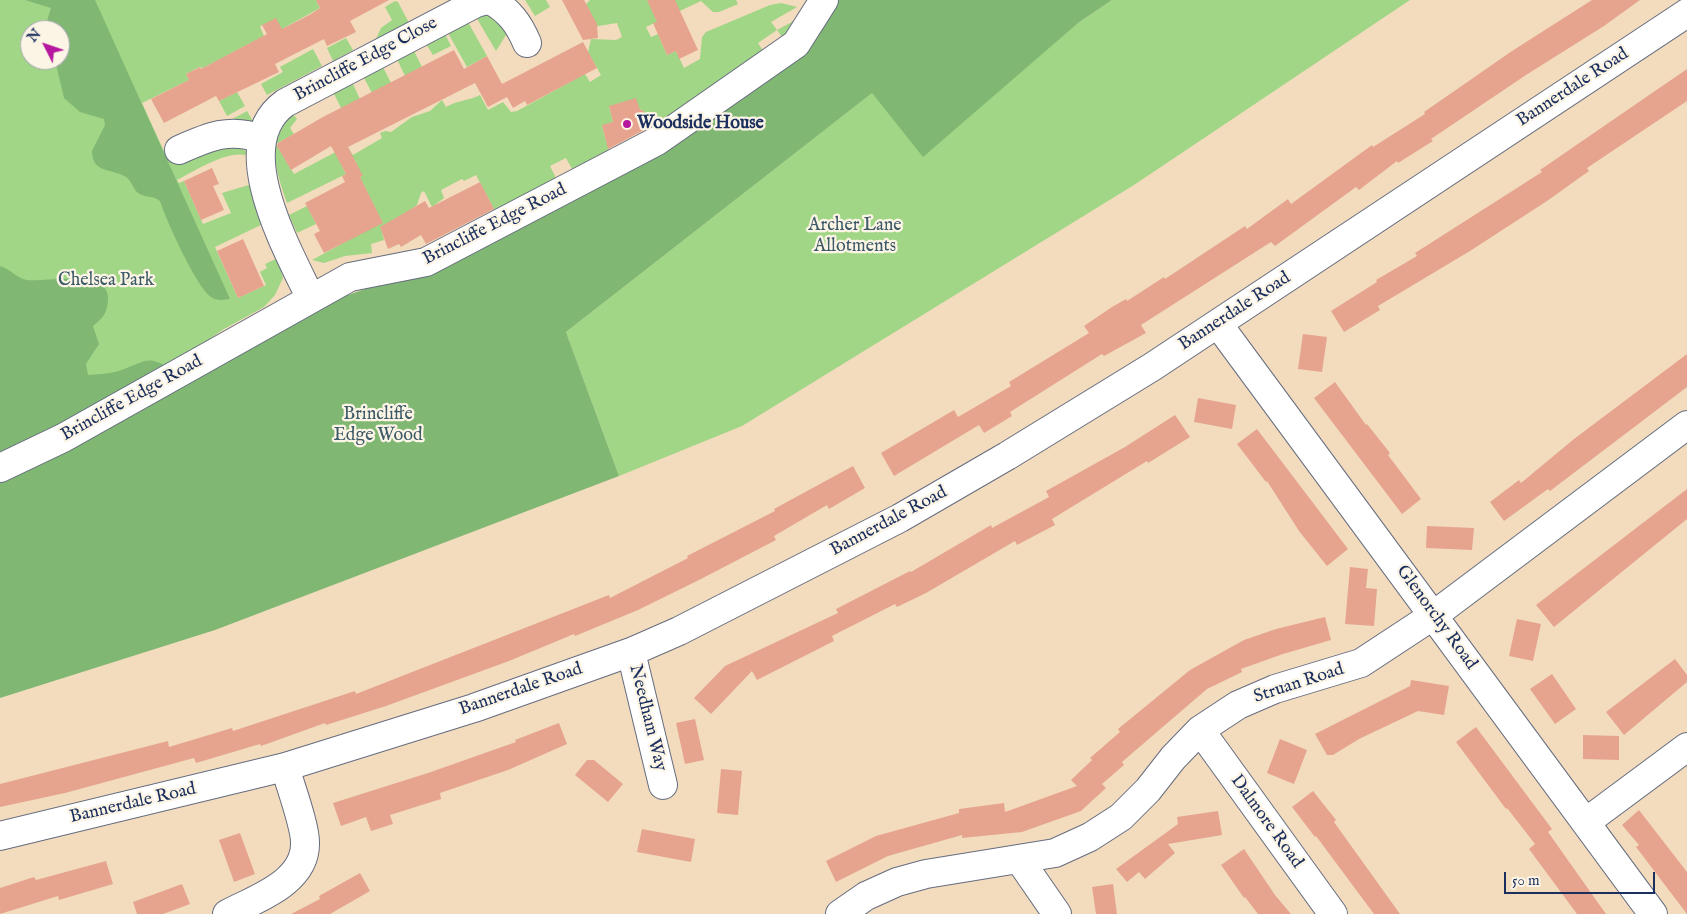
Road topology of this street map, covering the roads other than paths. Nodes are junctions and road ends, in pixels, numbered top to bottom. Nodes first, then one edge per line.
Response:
1 (489, 0) edge
2 (824, 0) edge
3 (1687, 13) edge
4 (527, 43) dead end
5 (261, 139) junction
6 (179, 150) dead end
7 (312, 299) junction
8 (1218, 324) junction
9 (1687, 425) edge
10 (0, 468) edge
11 (1434, 615) junction
12 (631, 652) junction
13 (1200, 730) junction
14 (1687, 747) edge
15 (285, 767) junction
16 (663, 784) dead end
17 (1586, 822) junction
18 (0, 836) edge
19 (1019, 859) junction
20 (226, 914) edge
21 (840, 914) edge
22 (1057, 914) edge
23 (1333, 914) edge
24 (1653, 914) edge

1 - 4 street, Brincliffe Edge Close
1 - 5 street, Brincliffe Edge Close
2 - 7 street, Brincliffe Edge Road
3 - 8 street, Bannerdale Road
5 - 6 street
5 - 7 street, Brincliffe Edge Close
7 - 10 street, Brincliffe Edge Road
8 - 11 street, Glenorchy Road
8 - 12 street, Bannerdale Road
9 - 11 street, Struan Road
11 - 13 street, Struan Road
11 - 17 street, Glenorchy Road
12 - 15 street, Bannerdale Road
12 - 16 street, Needham Way
13 - 19 street, Struan Road
13 - 23 street, Dalmore Road
14 - 17 street
15 - 18 street, Bannerdale Road
15 - 20 street
17 - 24 street, Glenorchy Road
19 - 21 street, Struan Road
19 - 22 street

